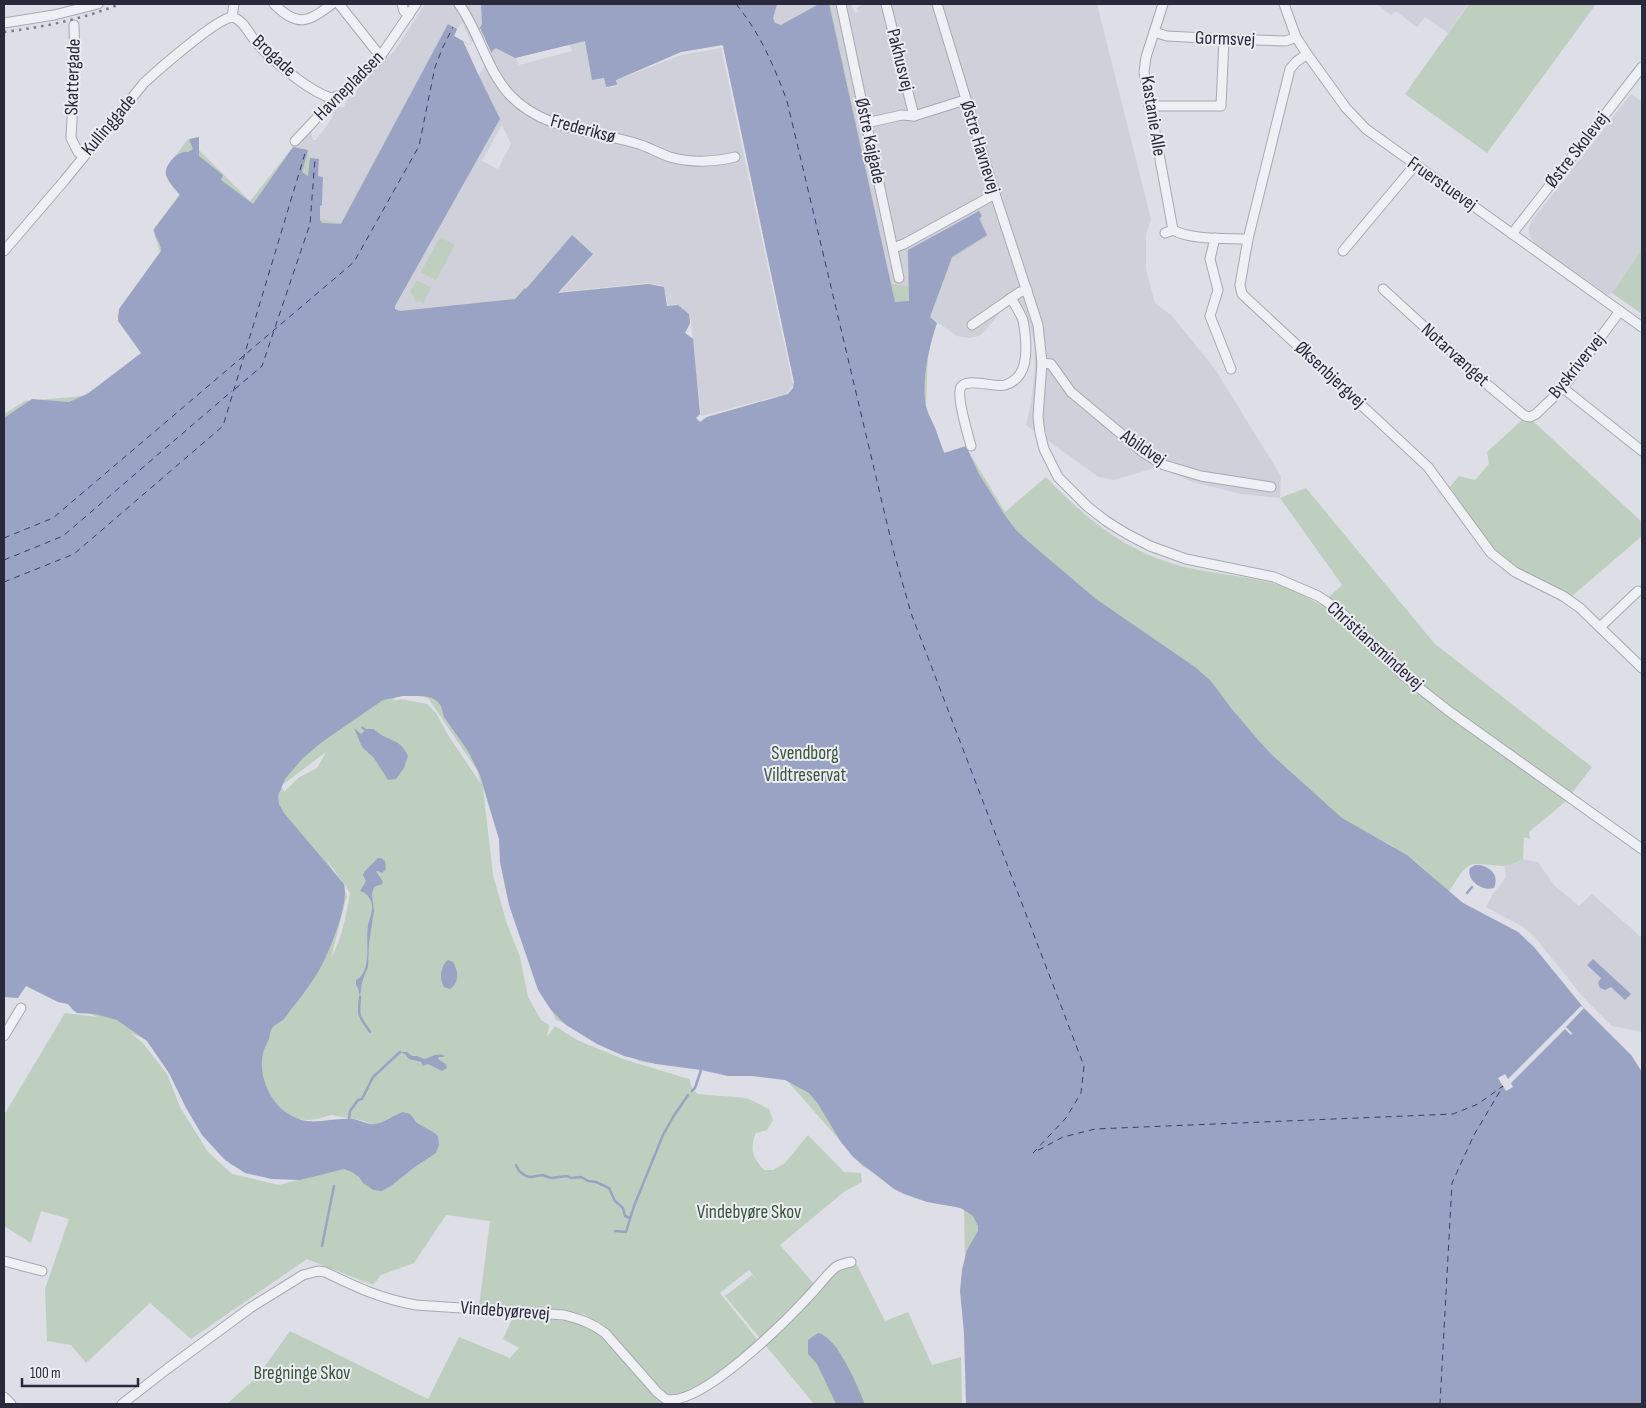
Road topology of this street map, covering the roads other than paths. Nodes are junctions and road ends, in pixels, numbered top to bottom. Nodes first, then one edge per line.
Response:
1 (98, 4) edge
2 (234, 4) edge
3 (274, 4) edge
4 (332, 4) edge
5 (339, 4) edge
6 (402, 4) edge
7 (416, 4) edge
8 (459, 4) edge
9 (841, 4) edge
10 (886, 4) edge
11 (937, 4) edge
12 (1163, 4) edge
13 (1284, 4) edge
14 (74, 7) edge
15 (409, 15) junction
16 (232, 17) junction
17 (4, 23) edge
18 (74, 25) dead end
19 (1154, 32) junction
20 (1296, 37) junction
21 (1224, 39) junction
22 (1307, 54) junction
23 (381, 57) junction
24 (1642, 67) edge
25 (331, 98) junction
26 (966, 100) junction
27 (1149, 106) junction
28 (914, 116) junction
29 (866, 123) junction
30 (295, 141) dead end
31 (83, 156) junction
32 (735, 157) dead end
33 (1415, 165) junction
34 (994, 194) junction
35 (1512, 234) junction
36 (1215, 238) junction
37 (1248, 239) junction
38 (893, 248) junction
39 (4, 252) edge
40 (1343, 252) dead end
41 (899, 278) dead end
42 (1383, 288) dead end
43 (1027, 290) junction
44 (1011, 298) junction
45 (1620, 311) junction
46 (972, 325) dead end
47 (1642, 327) edge
48 (1042, 363) junction
49 (1231, 369) dead end
50 (1563, 388) junction
51 (1530, 417) joint
52 (971, 446) dead end
53 (1642, 451) edge
54 (1271, 487) dead end
55 (1638, 591) dead end
56 (1600, 627) junction
57 (1642, 668) edge
58 (1642, 850) edge
59 (21, 1008) dead end
60 (4, 1036) edge
61 (4, 1261) edge
62 (851, 1262) dead end
63 (42, 1271) dead end
64 (4, 1397) edge
65 (11, 1404) edge
66 (122, 1404) edge

1 - 14 street
2 - 16 street
3 - 4 street
5 - 23 street
6 - 15 street
7 - 15 street, Havnepladsen
8 - 32 street, Frederiksø
9 - 29 street, Østre Kajgade
10 - 28 street, Pakhusvej
11 - 26 street, Østre Havnevej
12 - 19 street, Kastanie Alle
13 - 20 street, Fruerstuevej
14 - 17 street
15 - 23 street, Havnepladsen
16 - 25 street, Brogade
16 - 31 street, Kullinggade
18 - 31 street, Skattergade
19 - 21 street, Gormsvej
19 - 27 street, Kastanie Alle
20 - 21 street, Gormsvej
20 - 22 street, Fruerstuevej
21 - 27 street
22 - 33 street, Fruerstuevej
22 - 37 street, Øksenbjergvej
23 - 25 street, Havnepladsen
24 - 35 street, Østre Skolevej
25 - 30 street, Havnepladsen
26 - 28 street
26 - 34 street, Østre Havnevej
27 - 36 street, Kastanie Alle
28 - 29 street
29 - 38 street, Østre Kajgade
31 - 39 street, Kullinggade
33 - 35 street, Fruerstuevej
33 - 40 street
34 - 38 street
34 - 43 street, Østre Havnevej
35 - 45 street, Fruerstuevej
36 - 37 street
36 - 49 street
37 - 56 street, Øksenbjergvej
38 - 41 street, Østre Kajgade
42 - 51 street, Notarvænget
43 - 44 street
43 - 48 street, Østre Havnevej
44 - 46 street
44 - 52 street
45 - 47 street, Fruerstuevej
45 - 50 street, Byskrivervej
48 - 54 street, Abildvej
48 - 58 street, Christiansmindevej
50 - 51 street, Byskrivervej
50 - 53 street
55 - 56 street
56 - 57 street, Øksenbjergvej
59 - 60 street
61 - 63 street
62 - 66 street, Vindebyørevej
64 - 65 street

